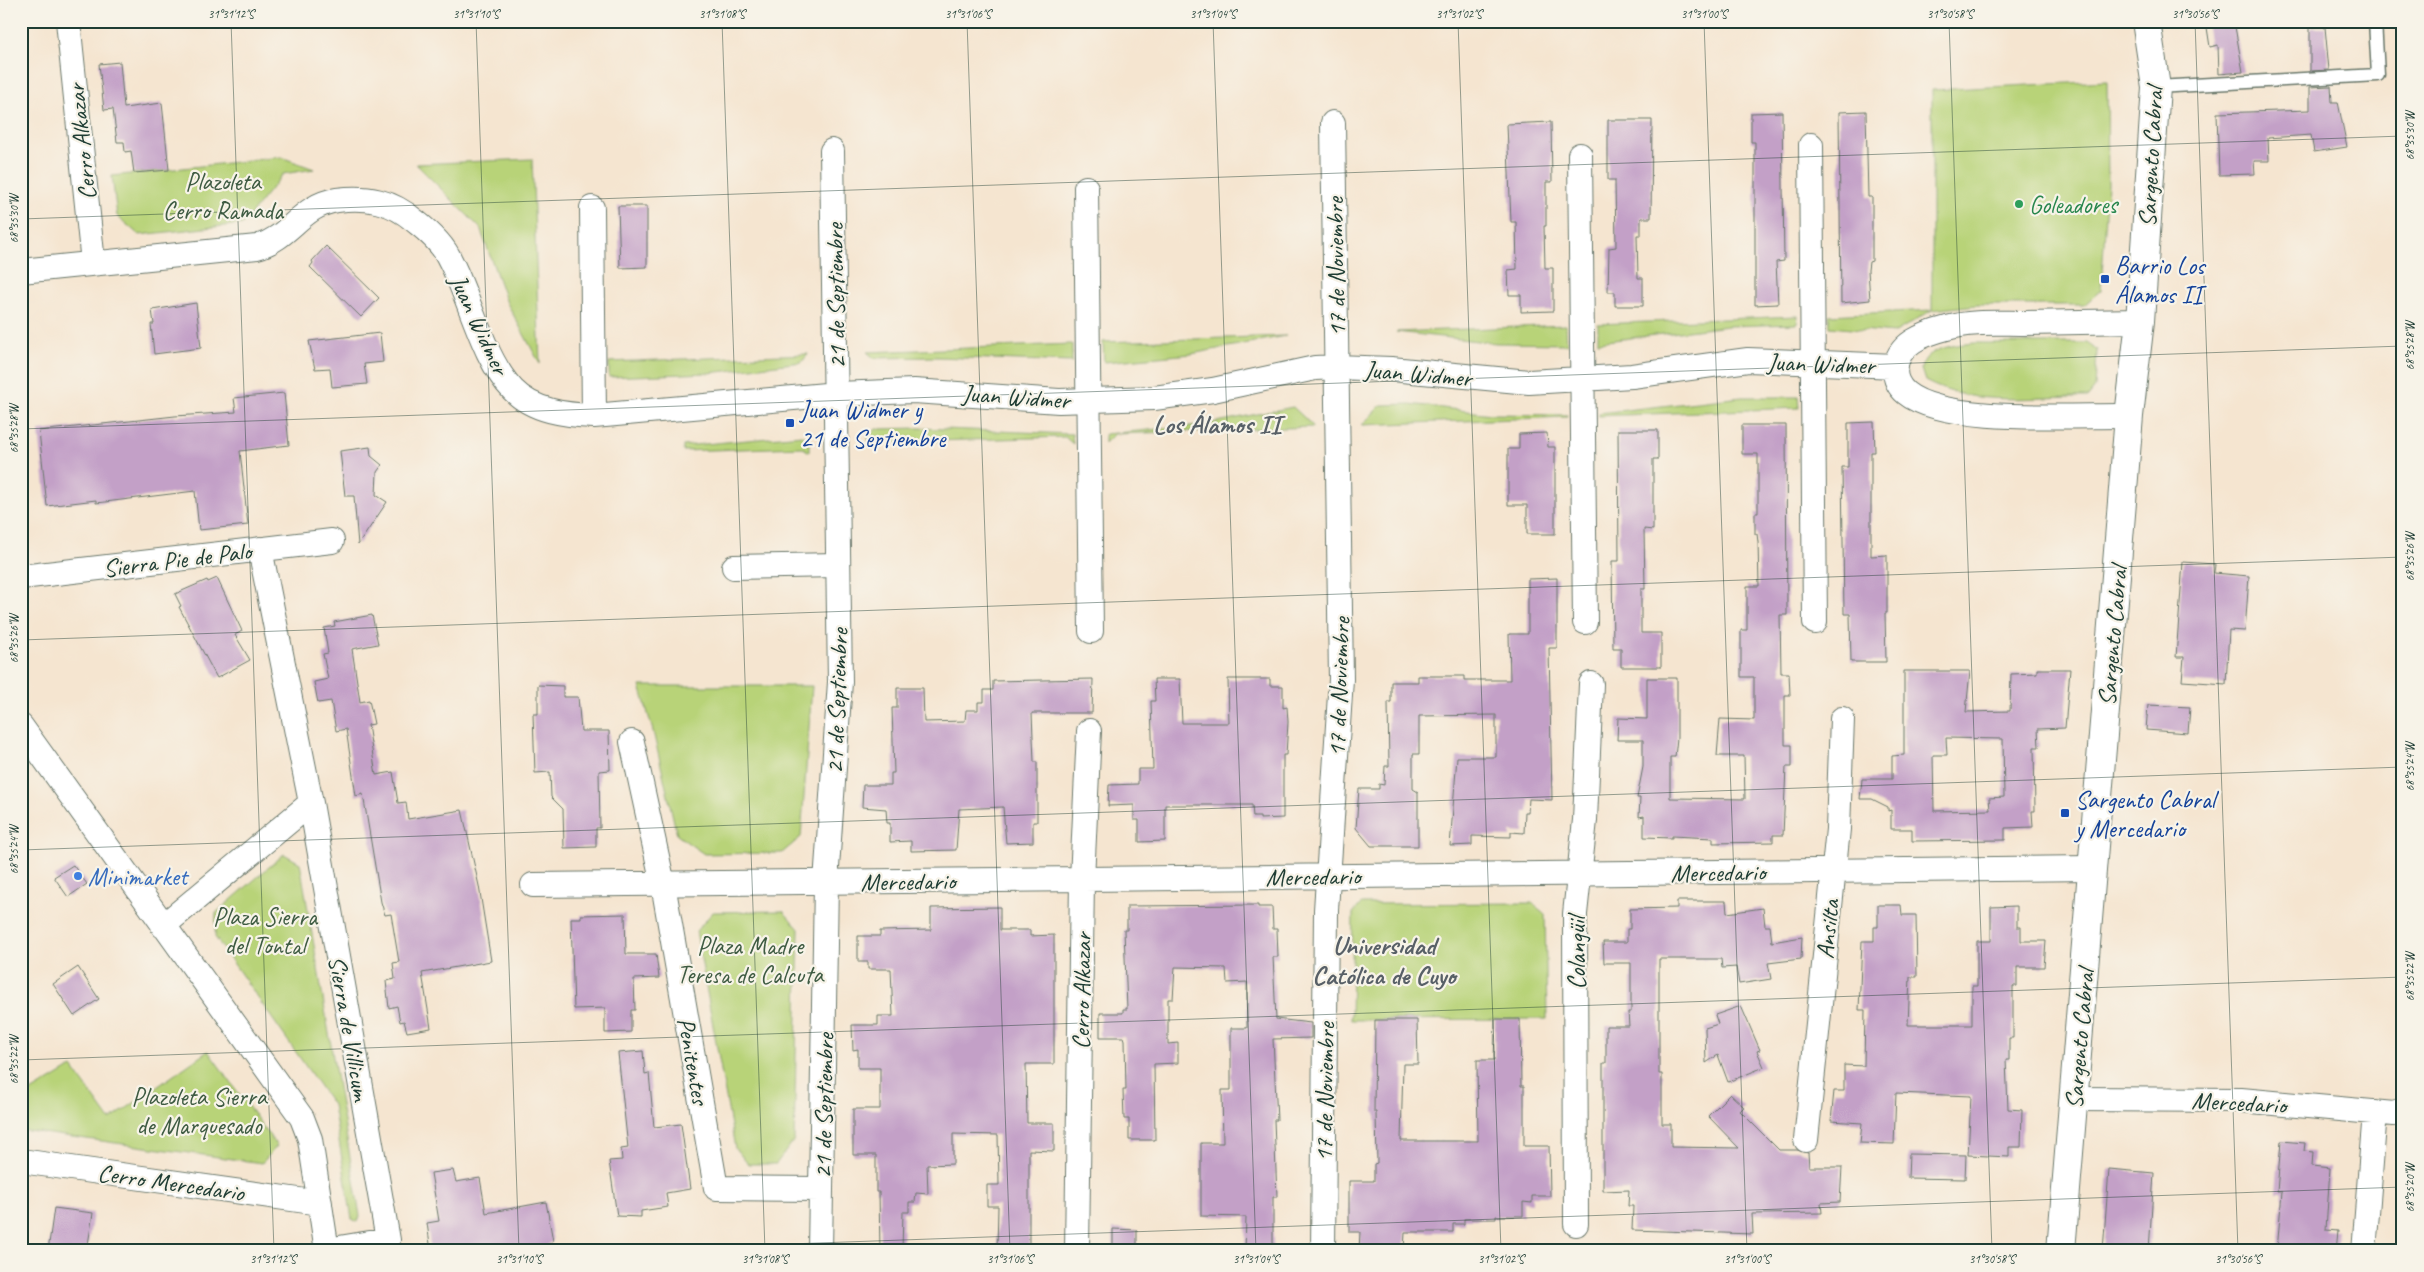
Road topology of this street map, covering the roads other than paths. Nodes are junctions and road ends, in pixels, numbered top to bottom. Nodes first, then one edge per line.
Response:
1 (68, 21) edge
2 (2146, 21) edge
3 (2375, 21) edge
4 (2156, 87) junction
5 (1333, 123) dead end
6 (1811, 145) dead end
7 (832, 151) dead end
8 (1580, 155) dead end
9 (1086, 188) dead end
10 (592, 208) dead end
11 (93, 263) junction
12 (21, 271) edge
13 (2140, 321) junction
14 (1813, 362) junction
15 (1336, 367) junction
16 (1897, 376) junction
17 (1583, 379) junction
18 (837, 394) junction
19 (1088, 400) junction
20 (594, 416) junction
21 (2129, 416) junction
22 (332, 541) dead end
23 (260, 549) junction
24 (838, 565) junction
25 (734, 567) dead end
26 (21, 577) edge
27 (1586, 622) dead end
28 (1815, 622) dead end
29 (1091, 631) dead end
30 (1591, 684) dead end
31 (1842, 719) dead end
32 (21, 726) edge
33 (1089, 731) dead end
34 (632, 742) dead end
35 (311, 803) junction
36 (2093, 868) junction
37 (1832, 871) junction
38 (1580, 874) junction
39 (1328, 876) junction
40 (1082, 879) junction
41 (826, 882) junction
42 (664, 884) junction
43 (533, 885) dead end
44 (163, 926) junction
45 (2074, 1099) junction
46 (2375, 1112) junction
47 (2403, 1112) edge
48 (1806, 1140) dead end
49 (21, 1161) edge
50 (821, 1189) junction
51 (320, 1203) junction
52 (1576, 1224) dead end
53 (327, 1250) edge
54 (820, 1251) edge
55 (1077, 1251) edge
56 (1323, 1251) edge
57 (2061, 1251) edge
58 (2364, 1251) edge

1 - 11 street, Cerro Alkazar
2 - 4 main road, Sargento Cabral
3 - 4 lane
4 - 13 main road, Sargento Cabral
5 - 15 street, 17 de Noviembre
6 - 14 street
7 - 18 street, 21 de Septiembre
8 - 17 street
9 - 19 street
10 - 20 street
11 - 12 street, Juan Widmer
11 - 20 street, Juan Widmer
13 - 16 street
13 - 21 main road, Sargento Cabral
14 - 16 street, Juan Widmer
14 - 17 street, Juan Widmer
14 - 28 street
15 - 17 street, Juan Widmer
15 - 19 street, Juan Widmer
15 - 39 street, 17 de Noviembre
16 - 21 street, Juan Widmer
17 - 27 street
18 - 19 street, Juan Widmer
18 - 20 street, Juan Widmer
18 - 24 street, 21 de Septiembre
19 - 29 street
21 - 36 main road, Sargento Cabral
22 - 23 street, Sierra Pie de Palo
23 - 26 street, Sierra Pie de Palo
23 - 35 street, Sierra de Villicum
24 - 25 street
24 - 41 street, 21 de Septiembre
30 - 38 street, Colangüil
31 - 37 street, Ansilta
32 - 44 street
33 - 40 street, Cerro Alkazar
34 - 42 street, Penitentes
35 - 44 street
35 - 53 street, Sierra de Villicum
36 - 37 street, Mercedario
36 - 45 main road, Sargento Cabral
37 - 38 street, Mercedario
37 - 48 street, Ansilta
38 - 39 street, Mercedario
38 - 52 street, Colangüil
39 - 40 street, Mercedario
39 - 56 street, 17 de Noviembre
40 - 41 street, Mercedario
40 - 55 street, Cerro Alkazar
41 - 42 street, Mercedario
41 - 50 street, 21 de Septiembre
42 - 43 street, Mercedario
42 - 50 street, Penitentes
44 - 51 street
45 - 46 street, Mercedario
45 - 57 main road, Sargento Cabral
46 - 47 street, Mercedario
46 - 58 street
49 - 51 street, Cerro Mercedario
50 - 54 street, 21 de Septiembre
51 - 53 street

